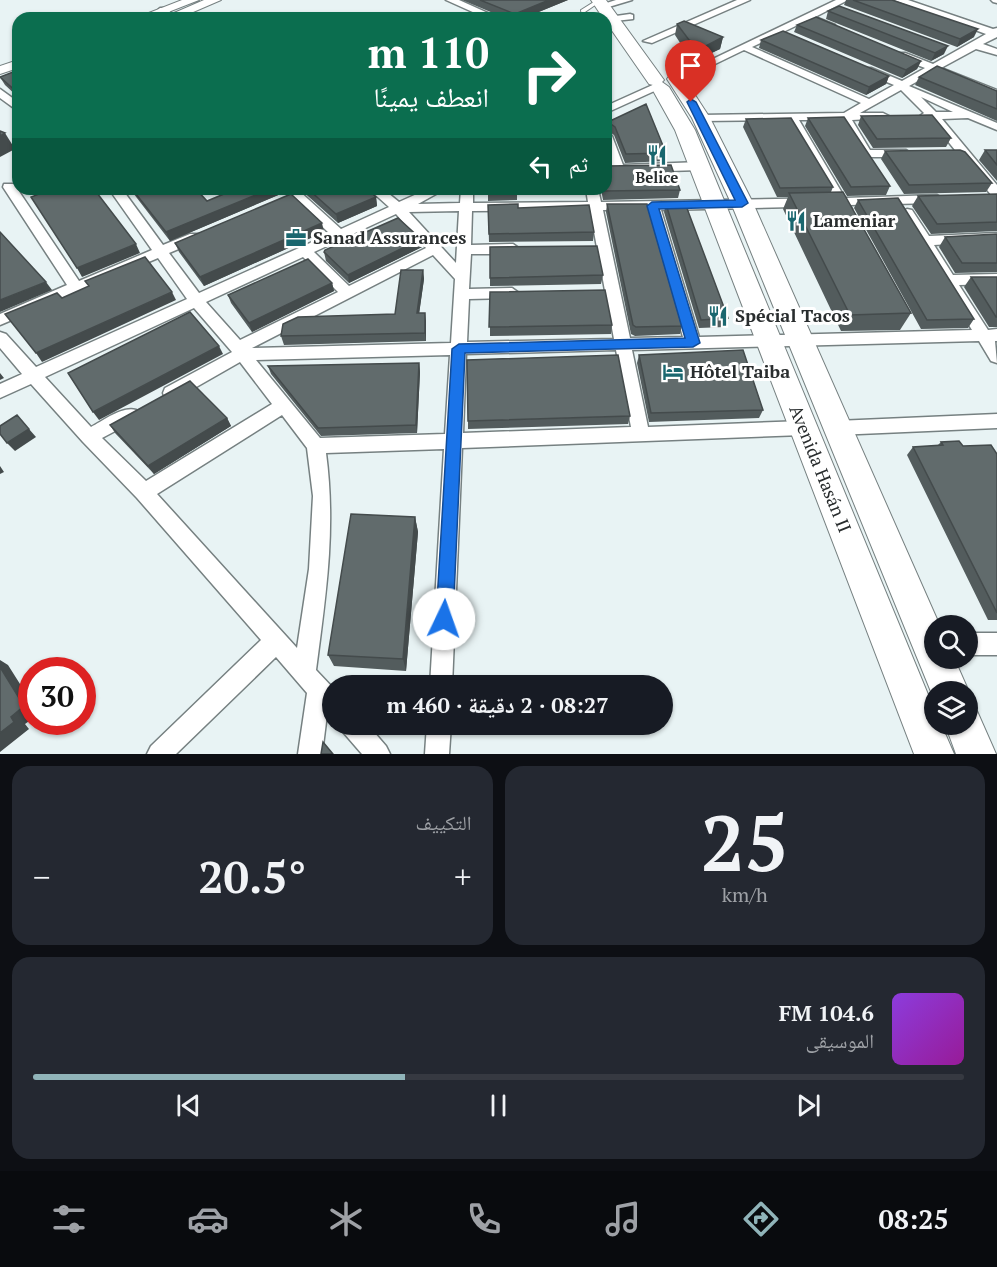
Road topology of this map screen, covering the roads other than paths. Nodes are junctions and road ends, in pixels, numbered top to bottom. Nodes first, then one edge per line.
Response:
1 (193, 0) edge
2 (215, 0) edge
3 (451, 0) edge
4 (745, 0) edge
5 (817, 0) edge
6 (900, 0) edge
7 (842, 5) edge
8 (610, 6) edge
9 (831, 6) junction
10 (174, 12) edge
11 (180, 12) edge
12 (480, 12) edge
13 (583, 12) edge
14 (808, 17) junction
15 (840, 30) edge
16 (996, 32) edge
17 (648, 42) junction
18 (975, 45) junction
19 (745, 46) junction
20 (892, 51) edge
21 (997, 52) edge
22 (860, 67) edge
23 (934, 68) junction
24 (667, 82) junction
25 (902, 85) junction
26 (0, 92) edge
27 (997, 94) edge
28 (12, 103) edge
29 (870, 104) junction
30 (612, 107) edge
31 (967, 114) junction
32 (933, 116) junction
33 (790, 117) junction
34 (844, 117) junction
35 (700, 118) junction
36 (997, 127) edge
37 (943, 153) edge
38 (970, 153) junction
39 (868, 154) junction
40 (922, 154) edge
41 (700, 166) junction
42 (612, 169) edge
43 (14, 195) edge
44 (119, 195) edge
45 (291, 195) edge
46 (382, 195) edge
47 (426, 195) edge
48 (467, 195) edge
49 (593, 195) edge
50 (993, 196) edge
51 (953, 199) edge
52 (898, 200) junction
53 (841, 201) junction
54 (742, 203) junction
55 (715, 205) junction
56 (596, 206) junction
57 (652, 206) junction
58 (398, 208) junction
59 (466, 208) junction
60 (852, 222) edge
61 (212, 230) edge
62 (340, 235) junction
63 (997, 237) edge
64 (926, 241) junction
65 (435, 249) junction
66 (522, 249) edge
67 (464, 250) junction
68 (305, 251) junction
69 (160, 252) junction
70 (997, 279) edge
71 (949, 280) junction
72 (462, 286) junction
73 (76, 287) junction
74 (531, 292) edge
75 (348, 293) junction
76 (196, 301) junction
77 (0, 320) edge
78 (990, 335) edge
79 (0, 338) edge
80 (799, 340) junction
81 (769, 341) junction
82 (693, 343) junction
83 (623, 344) junction
84 (459, 349) junction
85 (240, 351) junction
86 (997, 357) edge
87 (34, 375) junction
88 (0, 391) edge
89 (161, 398) edge
90 (284, 405) junction
91 (140, 409) edge
92 (997, 421) edge
93 (803, 428) junction
94 (836, 428) junction
95 (641, 434) junction
96 (89, 437) junction
97 (454, 441) junction
98 (316, 447) junction
99 (144, 492) junction
100 (924, 628) edge
101 (277, 640) junction
102 (978, 644) edge
103 (997, 644) edge
104 (890, 648) junction
105 (924, 650) edge
106 (442, 675) edge
107 (319, 689) edge
108 (361, 735) edge
109 (438, 735) edge
110 (968, 735) edge
111 (159, 754) edge
112 (310, 754) edge
113 (378, 754) edge
114 (437, 754) edge
115 (934, 754) edge
116 (976, 754) edge

1 - 10 street
2 - 11 street
3 - 12 street
4 - 17 street
5 - 9 street
6 - 16 street
7 - 9 street
8 - 13 lane
8 - 17 main road, Avenida Hasán II
8 - 24 main road, Avenida Hasán II
9 - 14 street
14 - 15 street
14 - 19 street
16 - 18 street
17 - 24 main road, Avenida Hasán II
18 - 21 street
18 - 23 street
19 - 24 street
19 - 29 street
20 - 23 street
22 - 25 street
23 - 25 street
23 - 27 street
24 - 30 street
24 - 35 main road, Avenida Hasán II
24 - 41 main road, Avenida Hasán II
25 - 29 street
25 - 31 street
25 - 32 street
26 - 28 street
29 - 34 street
31 - 32 street
31 - 36 street
32 - 34 street
32 - 38 street
33 - 34 street
33 - 35 street
33 - 53 street
34 - 39 street
35 - 54 main road, Avenida Hasán II
37 - 38 street
38 - 50 street
39 - 40 street
39 - 52 street
41 - 42 street
41 - 55 main road, Avenida Hasán II
43 - 73 street
44 - 69 street
45 - 62 street
46 - 58 street
47 - 58 street
48 - 59 street
49 - 56 street
51 - 52 street
52 - 53 street
52 - 64 street
53 - 54 street
53 - 60 street
54 - 55 street
54 - 80 main road, Avenida Hasán II
55 - 57 street
55 - 81 main road, Avenida Hasán II
56 - 57 street
56 - 59 street
56 - 83 street
57 - 82 street
58 - 59 street
58 - 62 street
58 - 65 street
59 - 67 street
61 - 69 street
62 - 68 street
63 - 64 street
64 - 71 street
65 - 72 street
65 - 75 street
66 - 67 street
67 - 72 street
68 - 75 street
68 - 76 street
69 - 73 street
69 - 76 street
70 - 71 street
71 - 78 street
72 - 74 street
72 - 84 street
73 - 77 street
75 - 85 street
76 - 85 street
76 - 87 street
78 - 80 street
78 - 86 street
79 - 87 street
80 - 81 street
80 - 94 main road, Avenida Hasán II
81 - 82 street
81 - 93 main road, Avenida Hasán II
82 - 83 street
83 - 84 street
83 - 95 street
84 - 85 street
84 - 97 street
85 - 89 street
85 - 90 street
87 - 88 street
87 - 96 street
90 - 98 street
90 - 99 street
91 - 96 street
92 - 94 street
93 - 95 street
93 - 104 main road, Avenida Hasán II
94 - 100 main road, Avenida Hasán II
95 - 97 street
96 - 99 street
97 - 98 street
97 - 106 street
98 - 107 street
99 - 101 street
101 - 107 street
101 - 111 street
102 - 103 street
104 - 105 street
104 - 115 main road, Avenida Hasán II
107 - 112 street
108 - 113 street
109 - 114 street
110 - 116 main road

